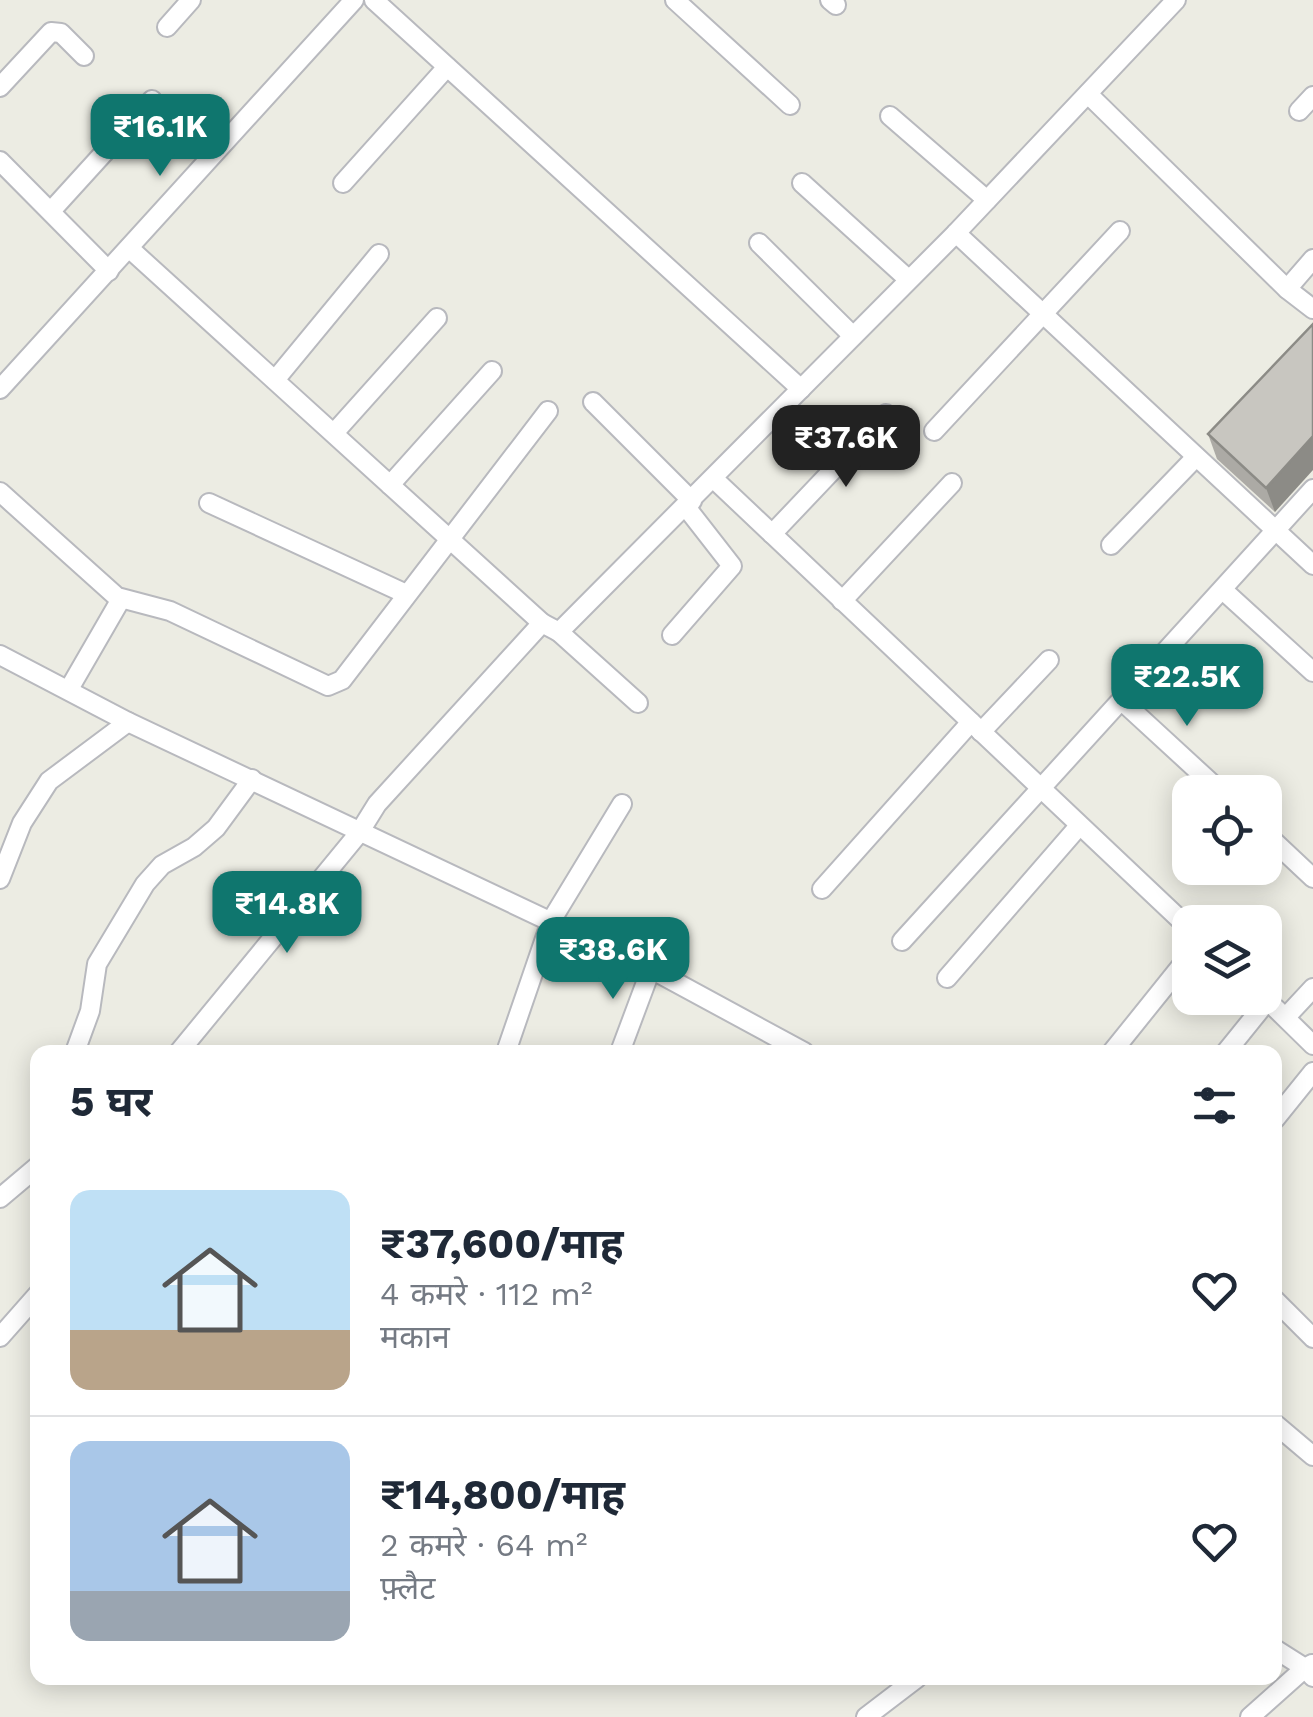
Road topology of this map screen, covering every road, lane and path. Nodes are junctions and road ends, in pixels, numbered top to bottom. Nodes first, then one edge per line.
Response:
1 (190, 0) edge
2 (354, 0) edge
3 (374, 0) edge
4 (676, 0) edge
5 (1176, 0) edge
6 (167, 27) dead end
7 (84, 56) dead end
8 (447, 67) junction
9 (0, 88) edge
10 (1088, 94) junction
11 (1313, 96) edge
12 (152, 100) dead end
13 (790, 105) dead end
14 (1300, 111) dead end
15 (890, 116) dead end
16 (0, 161) edge
17 (343, 183) dead end
18 (802, 184) dead end
19 (987, 200) junction
20 (51, 211) junction
21 (1120, 231) dead end
22 (956, 233) junction
23 (759, 243) dead end
24 (130, 248) junction
25 (380, 254) dead end
26 (1313, 260) edge
27 (108, 271) junction
28 (908, 278) junction
29 (1287, 289) junction
30 (1313, 309) edge
31 (1041, 317) junction
32 (437, 318) dead end
33 (853, 336) junction
34 (492, 370) dead end
35 (274, 380) junction
36 (0, 389) edge
37 (801, 389) junction
38 (593, 402) dead end
39 (548, 411) dead end
40 (886, 414) dead end
41 (934, 431) dead end
42 (334, 433) junction
43 (1196, 457) junction
44 (714, 480) junction
45 (952, 483) dead end
46 (390, 485) junction
47 (1313, 489) edge
48 (0, 492) edge
49 (209, 503) dead end
50 (689, 504) junction
51 (1276, 530) junction
52 (772, 534) junction
53 (448, 540) junction
54 (1110, 544) dead end
55 (1313, 565) edge
56 (1224, 591) junction
57 (404, 593) junction
58 (122, 598) junction
59 (842, 601) junction
60 (542, 622) junction
61 (559, 632) junction
62 (672, 635) dead end
63 (0, 655) edge
64 (1049, 660) dead end
65 (1313, 672) edge
66 (69, 689) junction
67 (1122, 701) junction
68 (638, 703) dead end
69 (128, 722) junction
70 (976, 727) junction
71 (1203, 775) edge
72 (252, 779) junction
73 (1040, 788) junction
74 (622, 804) dead end
75 (1079, 826) junction
76 (359, 833) junction
77 (1282, 849) edge
78 (1313, 878) edge
79 (0, 879) edge
80 (822, 889) dead end
81 (1172, 912) edge
82 (551, 921) junction
83 (902, 941) dead end
84 (651, 969) junction
85 (1172, 977) edge
86 (947, 978) dead end
87 (1313, 988) edge
88 (1282, 1013) edge
89 (1254, 1015) edge
90 (1286, 1017) junction
91 (78, 1045) edge
92 (185, 1045) edge
93 (508, 1045) edge
94 (623, 1045) edge
95 (785, 1045) edge
96 (1118, 1045) edge
97 (1231, 1045) edge
98 (1313, 1045) edge
99 (1313, 1072) edge
100 (1282, 1110) edge
101 (30, 1173) edge
102 (0, 1198) edge
103 (30, 1303) edge
104 (1282, 1307) edge
105 (0, 1337) edge
106 (1313, 1338) edge
107 (1282, 1430) edge
108 (1313, 1456) edge
109 (1282, 1654) edge
110 (1310, 1670) edge
111 (908, 1685) edge
112 (872, 1715) edge
113 (1250, 1717) edge

1 - 6 street
2 - 24 street
3 - 8 street
4 - 13 street
5 - 10 street
7 - 9 street
8 - 17 street
8 - 37 street
10 - 19 street
10 - 29 street
11 - 14 street
12 - 20 street
15 - 19 street
16 - 20 street
18 - 28 street
19 - 22 street
20 - 27 street
21 - 31 street
22 - 28 street
22 - 31 street
23 - 33 street
24 - 27 street
24 - 35 street
25 - 35 street
26 - 29 street
27 - 36 street
28 - 33 street
29 - 30 street
31 - 41 street
31 - 43 street
32 - 42 street
33 - 37 street
34 - 46 street
35 - 42 street
37 - 44 street
38 - 50 street
39 - 53 street
40 - 52 street
42 - 46 street
43 - 51 street
43 - 54 street
44 - 50 street
44 - 52 street
45 - 59 street
46 - 53 street
47 - 51 street
48 - 58 street
49 - 57 street
50 - 61 street
50 - 62 street
51 - 55 street
51 - 56 street
52 - 59 street
53 - 57 street
53 - 60 street
56 - 65 street
56 - 67 street
57 - 58 street
58 - 66 street
59 - 70 street
60 - 61 street
60 - 76 street
61 - 68 street
63 - 66 street
64 - 70 street
66 - 69 street
67 - 71 street
67 - 73 street
69 - 72 street
69 - 79 street
70 - 73 street
70 - 80 street
72 - 76 street
72 - 91 street
73 - 75 street
73 - 83 street
74 - 82 street
75 - 81 street
75 - 86 street
76 - 82 street
76 - 92 street
77 - 78 street
82 - 84 street
82 - 93 street
84 - 94 street
84 - 95 street
85 - 96 street
87 - 90 street
88 - 90 street
89 - 97 street
90 - 98 street
99 - 100 street
101 - 102 street
103 - 105 street
104 - 106 street
107 - 108 street
109 - 110 street
110 - 113 street
111 - 112 street

